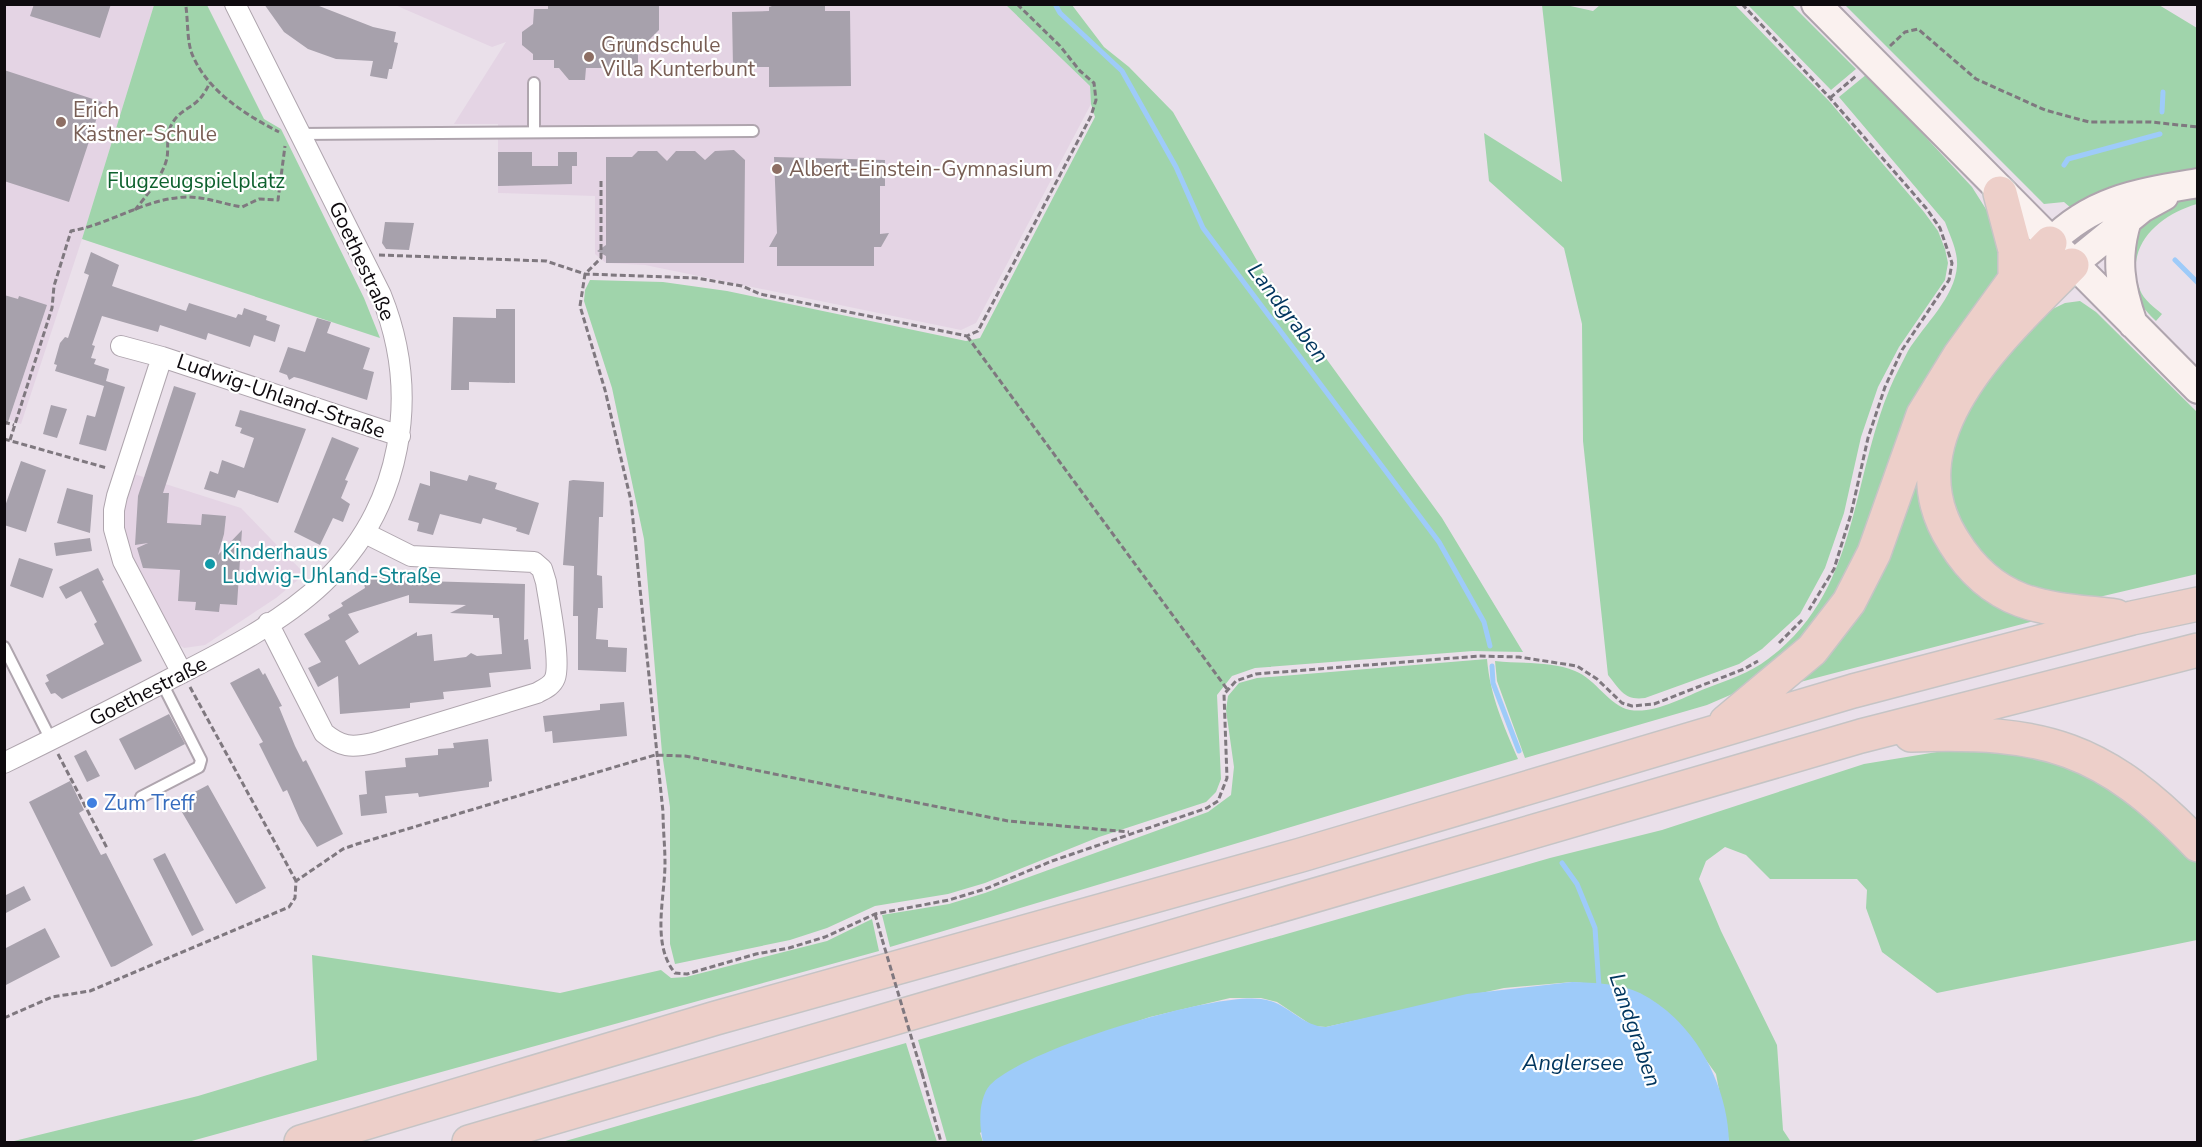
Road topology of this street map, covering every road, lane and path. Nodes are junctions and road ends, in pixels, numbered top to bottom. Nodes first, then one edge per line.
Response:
1 (235, 4) edge
2 (1017, 4) edge
3 (1742, 4) edge
4 (1816, 4) edge
5 (186, 7) dead end
6 (1888, 47) dead end
7 (1862, 71) dead end
8 (210, 82) junction
9 (534, 83) dead end
10 (1830, 98) junction
11 (2198, 127) edge
12 (753, 131) dead end
13 (534, 132) junction
14 (298, 134) junction
15 (601, 181) dead end
16 (2190, 184) edge
17 (2000, 193) junction
18 (134, 211) junction
19 (2127, 220) junction
20 (360, 254) junction
21 (2061, 254) junction
22 (585, 274) junction
23 (2014, 279) junction
24 (2135, 328) junction
25 (967, 336) junction
26 (121, 346) dead end
27 (162, 357) junction
28 (2198, 389) edge
29 (4, 422) edge
30 (15, 425) junction
31 (400, 436) junction
32 (4, 439) edge
33 (10, 440) junction
34 (124, 472) junction
35 (364, 533) junction
36 (2198, 604) edge
37 (2132, 618) junction
38 (268, 622) junction
39 (4, 647) edge
40 (1775, 647) dead end
41 (2198, 650) edge
42 (1759, 660) dead end
43 (182, 673) junction
44 (162, 683) junction
45 (1227, 689) junction
46 (1713, 732) junction
47 (1861, 736) junction
48 (51, 740) junction
49 (655, 755) junction
50 (4, 764) edge
51 (141, 796) dead end
52 (1132, 832) junction
53 (2198, 845) edge
54 (107, 848) dead end
55 (296, 880) junction
56 (875, 914) junction
57 (4, 1018) edge
58 (301, 1143) edge
59 (469, 1143) edge
60 (941, 1143) edge

1 - 14 street, Goethestraße
2 - 25 path
3 - 10 path
4 - 17 main road
5 - 8 path
6 - 11 path
7 - 10 path
8 - 18 path
8 - 18 path
9 - 13 lane
10 - 40 path
12 - 13 lane
13 - 14 lane
14 - 20 street, Goethestraße
15 - 22 path
16 - 19 main road
16 - 21 main road
17 - 21 main road
17 - 23 highway
18 - 30 path
19 - 21 main road
19 - 24 main road
20 - 22 path
20 - 31 street, Goethestraße
21 - 23 highway
21 - 24 main road
21 - 37 highway
22 - 25 path
22 - 49 path
23 - 46 highway
24 - 28 main road
25 - 45 path
26 - 27 street, Ludwig-Uhland-Straße
27 - 31 street, Ludwig-Uhland-Straße
27 - 34 street, Ludwig-Uhland-Straße
29 - 30 path
30 - 33 path
31 - 35 street, Goethestraße
32 - 33 path
33 - 34 path
34 - 43 street, Ludwig-Uhland-Straße
35 - 38 street, Goethestraße
35 - 38 street
36 - 37 highway
37 - 46 highway
38 - 43 street, Goethestraße
39 - 48 lane
41 - 47 highway
42 - 45 path
43 - 44 street, Goethestraße
43 - 55 path
44 - 48 street, Goethestraße
44 - 51 lane
45 - 52 path
46 - 58 highway
47 - 53 highway
47 - 59 highway
48 - 50 street, Goethestraße
48 - 54 path
49 - 52 path
49 - 55 path
49 - 56 path
52 - 56 path
55 - 57 path
56 - 60 path, bridge

